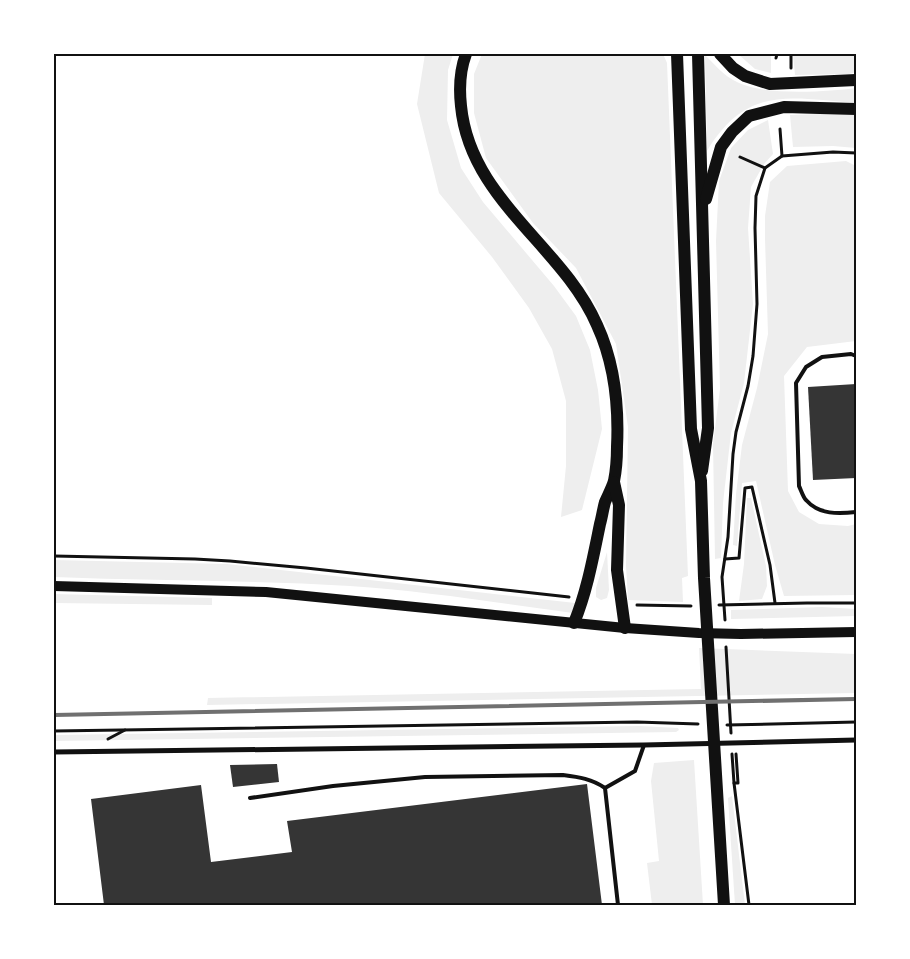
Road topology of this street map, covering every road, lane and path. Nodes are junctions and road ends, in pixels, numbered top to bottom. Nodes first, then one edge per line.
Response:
1 (466, 54) edge
2 (698, 54) edge
3 (720, 54) edge
4 (791, 54) edge
5 (676, 56) edge
6 (791, 69) dead end
7 (856, 80) edge
8 (856, 108) edge
9 (780, 130) dead end
10 (856, 153) edge
11 (740, 156) dead end
12 (782, 156) junction
13 (765, 168) junction
14 (702, 211) junction
15 (856, 356) edge
16 (701, 481) junction
17 (614, 482) junction
18 (856, 512) edge
19 (54, 556) edge
20 (725, 559) junction
21 (54, 586) edge
22 (584, 599) junction
23 (775, 603) junction
24 (856, 603) edge
25 (622, 604) junction
26 (694, 606) dead end
27 (713, 606) dead end
28 (574, 623) junction
29 (725, 626) dead end
30 (625, 628) junction
31 (856, 632) edge
32 (726, 646) dead end
33 (856, 722) edge
34 (702, 724) dead end
35 (719, 725) dead end
36 (54, 731) edge
37 (731, 734) dead end
38 (856, 740) edge
39 (644, 745) junction
40 (54, 752) edge
41 (734, 754) dead end
42 (605, 788) junction
43 (250, 798) dead end
44 (618, 905) edge
45 (724, 905) edge
46 (748, 905) edge

1 - 17 main road
2 - 14 main road
3 - 7 main road
4 - 6 path
5 - 16 main road
8 - 14 main road
9 - 12 path
10 - 12 path
11 - 13 path
12 - 13 path
13 - 20 path
14 - 16 main road
15 - 18 lane
16 - 45 main road
17 - 22 main road
17 - 25 main road
19 - 22 path
20 - 23 path
20 - 29 path
21 - 28 main road
22 - 28 main road
23 - 24 path
23 - 27 path
25 - 26 path
25 - 30 main road
28 - 30 main road
30 - 31 main road
32 - 37 path
33 - 35 path
34 - 36 path
38 - 39 street
39 - 40 street
39 - 42 lane
41 - 46 path
42 - 43 lane
42 - 44 lane

